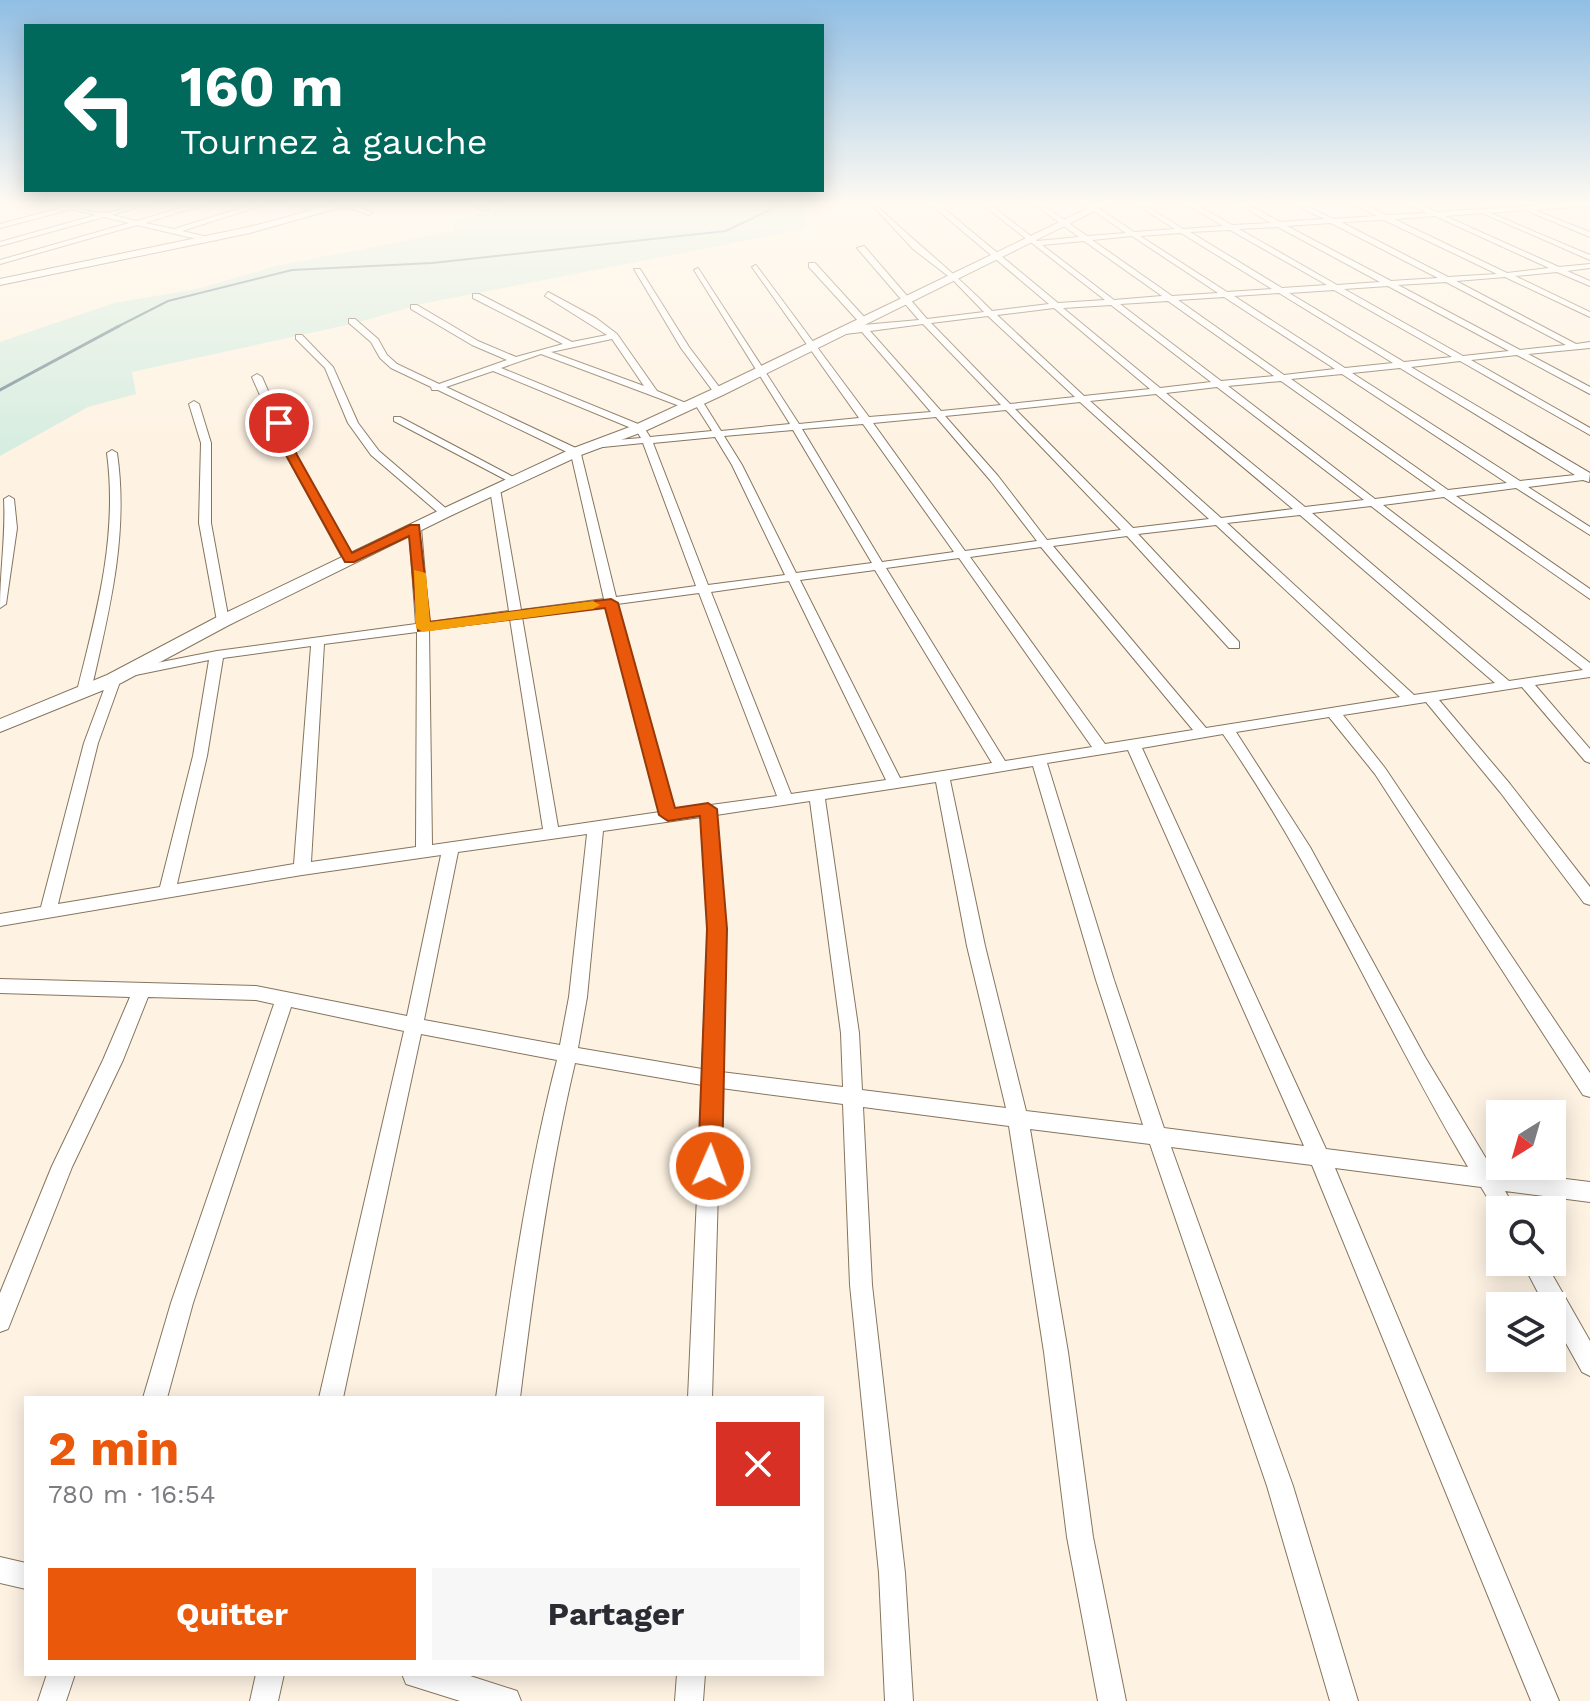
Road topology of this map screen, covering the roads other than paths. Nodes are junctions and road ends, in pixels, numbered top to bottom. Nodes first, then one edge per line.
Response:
1 (643, 281) edge
2 (705, 281) edge
3 (767, 281) edge
4 (826, 281) edge
5 (890, 281) edge
6 (945, 281) edge
7 (959, 281) edge
8 (1024, 281) edge
9 (1086, 281) edge
10 (1145, 281) edge
11 (1206, 281) edge
12 (1265, 281) edge
13 (1327, 281) edge
14 (1397, 281) edge
15 (1452, 281) edge
16 (1524, 281) edge
17 (1388, 282) junction
18 (1335, 286) junction
19 (1279, 290) junction
20 (1224, 293) junction
21 (548, 294) dead end
22 (476, 296) dead end
23 (1168, 298) junction
24 (905, 299) junction
25 (1113, 303) junction
26 (1054, 306) junction
27 (414, 307) dead end
28 (990, 313) junction
29 (1590, 315) edge
30 (924, 319) junction
31 (352, 321) dead end
32 (863, 324) junction
33 (614, 336) junction
34 (299, 337) dead end
35 (568, 343) junction
36 (813, 345) junction
37 (1590, 345) edge
38 (1575, 346) junction
39 (541, 351) junction
40 (1517, 353) junction
41 (1590, 353) edge
42 (513, 359) junction
43 (1459, 359) junction
44 (1402, 365) junction
45 (491, 367) junction
46 (762, 371) junction
47 (1340, 371) junction
48 (257, 377) dead end
49 (1281, 378) junction
50 (1220, 385) junction
51 (435, 388) junction
52 (1154, 390) junction
53 (652, 391) junction
54 (1590, 391) edge
55 (718, 392) junction
56 (1082, 398) junction
57 (693, 403) junction
58 (194, 404) dead end
59 (1008, 407) junction
60 (939, 414) junction
61 (397, 419) dead end
62 (868, 420) junction
63 (797, 427) junction
64 (640, 428) junction
65 (1590, 432) edge
66 (719, 436) junction
67 (648, 442) junction
68 (593, 445) junction
69 (576, 452) junction
70 (112, 453) dead end
71 (1588, 477) edge
72 (514, 480) junction
73 (1517, 484) junction
74 (495, 489) junction
75 (1447, 493) junction
76 (9, 499) dead end
77 (1371, 502) junction
78 (1301, 512) junction
79 (445, 513) junction
80 (1218, 523) junction
81 (415, 528) junction
82 (1130, 532) junction
83 (1590, 532) edge
84 (1044, 543) junction
85 (963, 555) junction
86 (349, 559) junction
87 (879, 566) junction
88 (792, 577) junction
89 (703, 590) junction
90 (1590, 595) edge
91 (611, 603) junction
92 (0, 604) edge
93 (517, 614) junction
94 (223, 621) junction
95 (423, 628) junction
96 (318, 642) junction
97 (1234, 645) dead end
98 (217, 655) junction
99 (1590, 671) edge
100 (120, 676) junction
101 (1525, 682) junction
102 (1505, 685) junction
103 (84, 691) junction
104 (1429, 697) junction
105 (1411, 700) junction
106 (1333, 712) junction
107 (0, 726) edge
108 (1227, 729) junction
109 (1203, 733) junction
110 (1133, 744) junction
111 (1102, 750) junction
112 (1590, 758) edge
113 (1039, 760) junction
114 (1001, 766) junction
115 (942, 776) junction
116 (895, 784) junction
117 (817, 796) junction
118 (786, 800) junction
119 (708, 809) junction
120 (668, 815) junction
121 (596, 826) junction
122 (551, 832) junction
123 (451, 847) junction
124 (424, 852) junction
125 (302, 869) junction
126 (167, 892) junction
127 (1590, 899) edge
128 (48, 912) junction
129 (0, 920) edge
130 (141, 991) junction
131 (3, 992) edge
132 (285, 998) junction
133 (414, 1023) junction
134 (568, 1053) junction
135 (713, 1079) junction
136 (1590, 1089) edge
137 (852, 1097) junction
138 (1018, 1117) junction
139 (1157, 1137) junction
140 (1320, 1158) junction
141 (1486, 1175) edge
142 (1486, 1177) edge
143 (1508, 1180) edge
144 (1590, 1192) edge
145 (1541, 1276) edge
146 (0, 1321) edge
147 (1590, 1364) edge
148 (156, 1396) edge
149 (331, 1396) edge
150 (508, 1396) edge
151 (700, 1396) edge
152 (0, 1570) edge
153 (24, 1576) edge
154 (60, 1676) edge
155 (270, 1676) edge
156 (423, 1676) edge
157 (691, 1676) edge
158 (467, 1688) edge
159 (52, 1701) edge
160 (264, 1701) edge
161 (507, 1701) edge
162 (689, 1701) edge
163 (899, 1701) edge
164 (1112, 1701) edge
165 (1344, 1701) edge
166 (1545, 1701) edge

1 - 55 street
2 - 46 street
3 - 36 street
4 - 32 street
5 - 24 street
6 - 24 street
7 - 28 street
8 - 26 street
9 - 25 street
10 - 23 street
11 - 20 street
12 - 19 street
13 - 18 street
14 - 17 street
15 - 38 street
16 - 29 street
17 - 18 street
17 - 40 street
18 - 19 street
18 - 43 street
19 - 20 street
19 - 44 street
20 - 23 street
20 - 47 street
21 - 33 street
22 - 35 street
23 - 25 street
23 - 49 street
24 - 30 street
24 - 32 street
25 - 26 street
25 - 50 street
26 - 28 street
26 - 52 street
27 - 42 street
28 - 30 street
28 - 56 street
30 - 32 street
30 - 59 street
31 - 51 street
32 - 36 street
32 - 60 street
33 - 35 street
33 - 53 street
34 - 79 street
35 - 39 street
36 - 46 street
36 - 62 street
37 - 38 street
38 - 40 street
38 - 41 street
39 - 42 street
39 - 53 street
40 - 43 street
40 - 54 street
42 - 45 street
43 - 44 street
43 - 65 street
44 - 47 street
44 - 71 street
45 - 51 street
45 - 64 street
46 - 55 street
46 - 63 street
47 - 49 street
47 - 73 street
48 - 86 street
49 - 50 street
49 - 75 street
50 - 52 street
50 - 77 street
51 - 69 street
52 - 56 street
52 - 78 street
53 - 57 street
55 - 57 street
56 - 59 street
56 - 80 street
57 - 64 street
57 - 66 street
58 - 94 street
59 - 60 street
59 - 82 street
60 - 62 street
60 - 84 street
61 - 72 street
62 - 63 street
62 - 85 street
63 - 66 street
63 - 87 street
64 - 67 street
64 - 68 street
66 - 67 street
66 - 88 street
67 - 68 street
67 - 89 street
68 - 69 street
69 - 72 street
69 - 91 street
70 - 103 street
71 - 73 street
72 - 74 street
73 - 75 street
73 - 83 street
74 - 79 street
74 - 93 street
75 - 77 street
75 - 90 street
76 - 92 street
77 - 78 street
77 - 99 street
78 - 80 street
78 - 102 street
79 - 81 street
80 - 82 street
80 - 105 street
81 - 86 street
81 - 95 street
82 - 84 street
82 - 97 street
84 - 85 street
84 - 109 street
85 - 87 street
85 - 111 street
86 - 94 street
87 - 88 street
87 - 114 street
88 - 89 street
88 - 116 street
89 - 91 street
89 - 118 street
91 - 93 street
91 - 120 street
93 - 95 street
93 - 122 street
94 - 100 street
95 - 96 street
95 - 124 street
96 - 98 street
96 - 125 street
98 - 100 street
98 - 126 street
99 - 101 street
100 - 103 street
100 - 128 street
101 - 102 street
101 - 112 street
102 - 104 street
103 - 107 street
104 - 105 street
104 - 127 street
105 - 106 street
106 - 108 street
106 - 136 street
108 - 109 street
108 - 141 street
109 - 110 street
110 - 111 street
110 - 140 street
111 - 113 street
113 - 114 street
113 - 139 street
114 - 115 street
115 - 116 street
115 - 138 street
116 - 117 street
117 - 118 street
117 - 137 street
118 - 119 street
119 - 120 street
119 - 135 street
120 - 121 street
121 - 122 street
121 - 134 street
122 - 123 street
123 - 124 street
123 - 133 street
124 - 125 street
125 - 126 street
126 - 128 street
128 - 129 street
130 - 131 street
130 - 132 street
130 - 146 street
132 - 133 street
132 - 148 street
133 - 134 street
133 - 149 street
134 - 135 street
134 - 150 street
135 - 137 street
135 - 151 street
137 - 138 street
137 - 163 street
138 - 139 street
138 - 164 street
139 - 140 street
139 - 165 street
140 - 142 street
140 - 166 street
143 - 144 street
145 - 147 street
152 - 153 street
154 - 159 street
155 - 160 street
156 - 158 street
157 - 162 street
158 - 161 street

